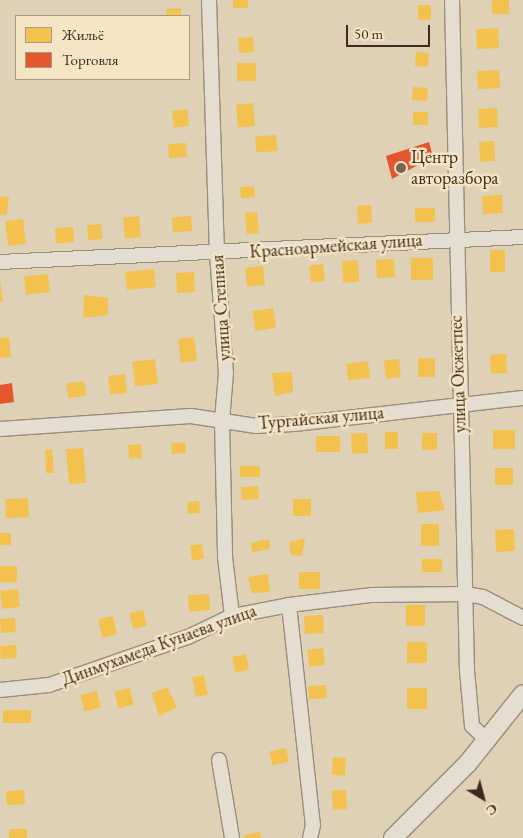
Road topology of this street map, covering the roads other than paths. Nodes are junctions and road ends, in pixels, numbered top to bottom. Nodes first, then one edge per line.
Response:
1 (209, 0) edge
2 (452, 0) edge
3 (523, 237) edge
4 (454, 238) junction
5 (217, 254) junction
6 (0, 262) edge
7 (523, 398) edge
8 (459, 402) junction
9 (222, 421) junction
10 (0, 429) edge
11 (465, 594) junction
12 (289, 605) junction
13 (232, 616) junction
14 (523, 618) edge
15 (0, 690) edge
16 (523, 694) edge
17 (488, 741) junction
18 (219, 760) dead end
19 (232, 838) edge
20 (310, 838) edge
21 (393, 838) edge

1 - 5 street, улица Степная
2 - 4 street, улица Окжетпес
3 - 4 street, Красноармейская улица
4 - 5 street, Красноармейская улица
4 - 8 street, улица Окжетпес
5 - 6 street, Красноармейская улица
5 - 9 street, улица Степная
7 - 8 street, Тургайская улица
8 - 9 street, Тургайская улица
8 - 11 street, улица Окжетпес
9 - 10 street, Тургайская улица
9 - 13 street, улица Степная
11 - 12 street, Динмухамеда Кунаева улица
11 - 14 street, Динмухамеда Кунаева улица
11 - 17 street, улица Окжетпес
12 - 13 street, Динмухамеда Кунаева улица
12 - 20 street
13 - 15 street, Динмухамеда Кунаева улица
16 - 17 street
17 - 21 street
18 - 19 street

